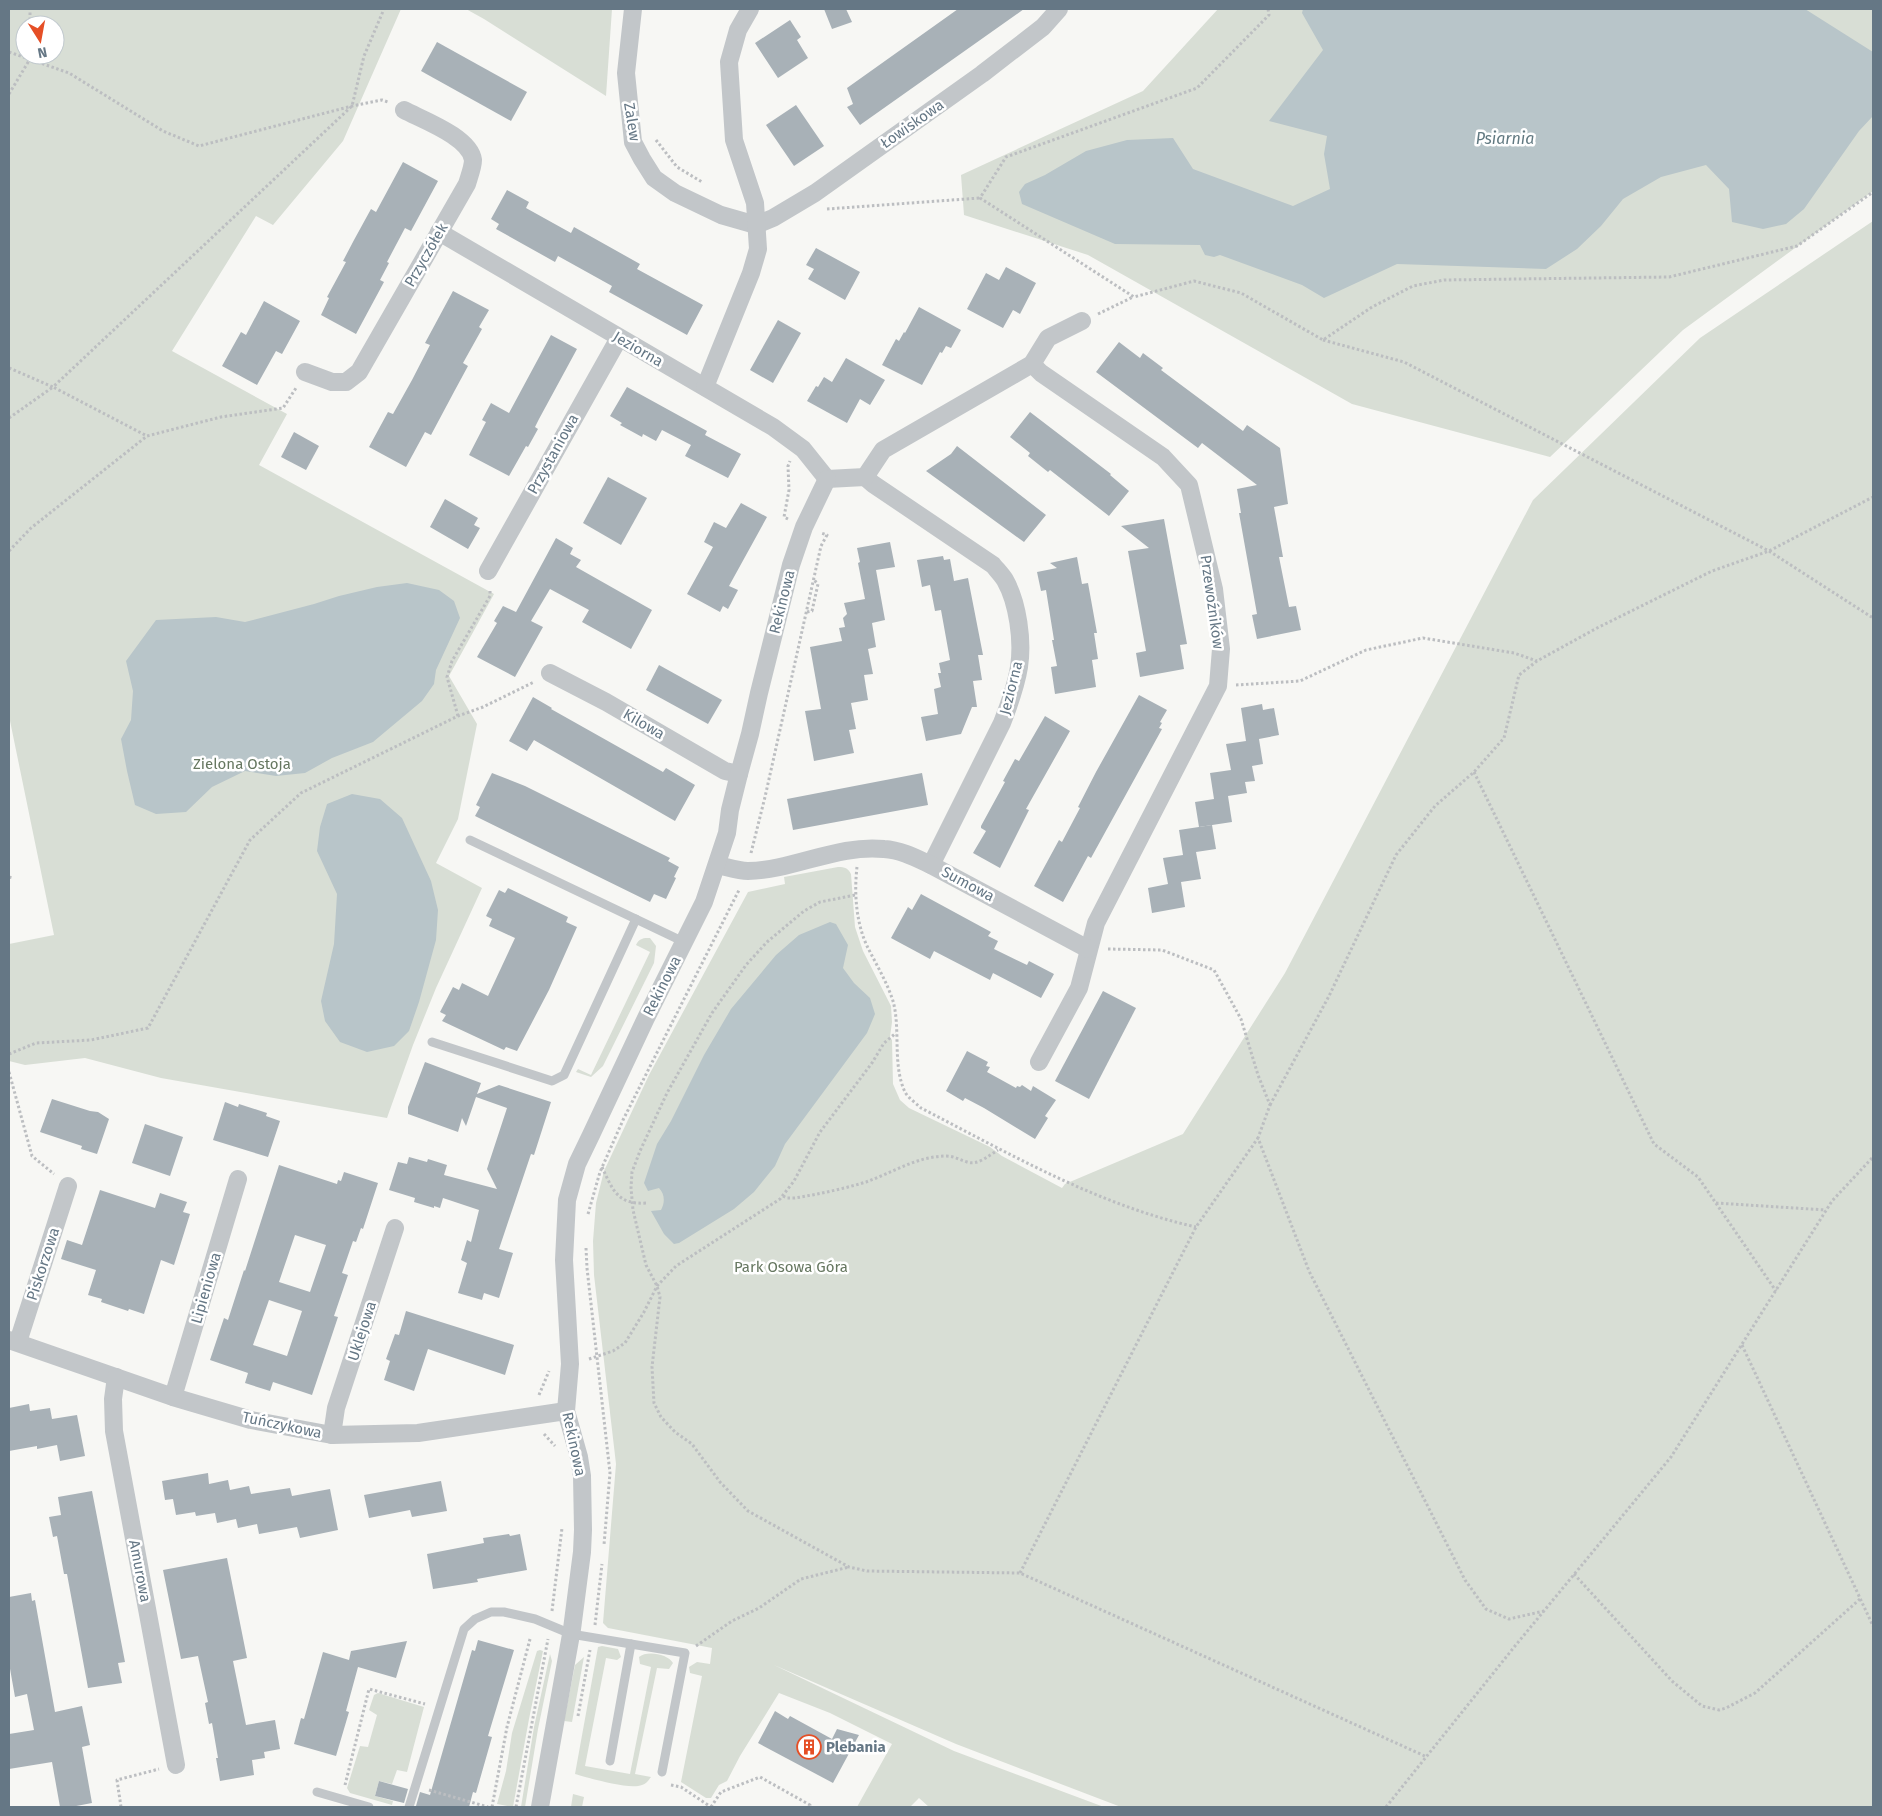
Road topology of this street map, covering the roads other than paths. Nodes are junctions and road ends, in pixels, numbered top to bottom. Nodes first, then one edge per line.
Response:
1 (633, 9) edge
2 (750, 9) edge
3 (1059, 9) edge
4 (404, 110) road end
5 (756, 225) junction
6 (439, 232) junction
7 (1082, 322) road end
8 (619, 338) junction
9 (1032, 364) junction
10 (305, 372) road end
11 (705, 387) junction
12 (865, 477) junction
13 (827, 479) junction
14 (488, 571) road end
15 (550, 673) road end
16 (738, 774) junction
17 (470, 840) dead end
18 (717, 865) junction
19 (931, 865) junction
20 (636, 920) junction
21 (684, 942) junction
22 (1088, 949) junction
23 (432, 1042) dead end
24 (1039, 1062) dead end
25 (238, 1179) dead end
26 (68, 1186) road end
27 (395, 1228) dead end
28 (13, 1341) edge
29 (116, 1377) junction
30 (173, 1397) junction
31 (566, 1411) junction
32 (332, 1435) junction
33 (571, 1634) junction
34 (631, 1644) junction
35 (610, 1761) dead end
36 (176, 1765) road end
37 (662, 1772) dead end
38 (317, 1792) dead end
39 (369, 1807) edge
40 (409, 1807) edge
41 (540, 1807) edge

1 - 5 street, Zalew
2 - 5 street
3 - 5 street, Łowiskowa
4 - 6 street, Przyczółek
5 - 11 street
6 - 8 street, Jeziorna
6 - 10 street, Przyczółek
7 - 9 street
8 - 11 street, Jeziorna
8 - 14 street, Przystaniowa
9 - 12 street
9 - 22 street, Przewoźników
11 - 13 street, Jeziorna
12 - 13 street
12 - 19 street, Jeziorna
13 - 16 street, Rekinowa
15 - 16 street, Kilowa
16 - 18 street, Rekinowa
17 - 20 lane
18 - 19 street, Sumowa
18 - 21 street, Rekinowa
19 - 22 street, Sumowa
20 - 21 lane
20 - 23 lane
21 - 31 street, Rekinowa
22 - 24 street
25 - 30 street, Lipieniowa
26 - 28 street, Piskorzowa
27 - 32 street, Uklejowa
28 - 29 street, Tuńczykowa
29 - 30 street, Tuńczykowa
29 - 36 street, Amurowa
30 - 32 street, Tuńczykowa
31 - 32 street, Tuńczykowa
31 - 33 street, Rekinowa
33 - 34 lane
33 - 40 lane
33 - 41 street, Rekinowa
34 - 35 lane
34 - 37 lane
38 - 39 lane

